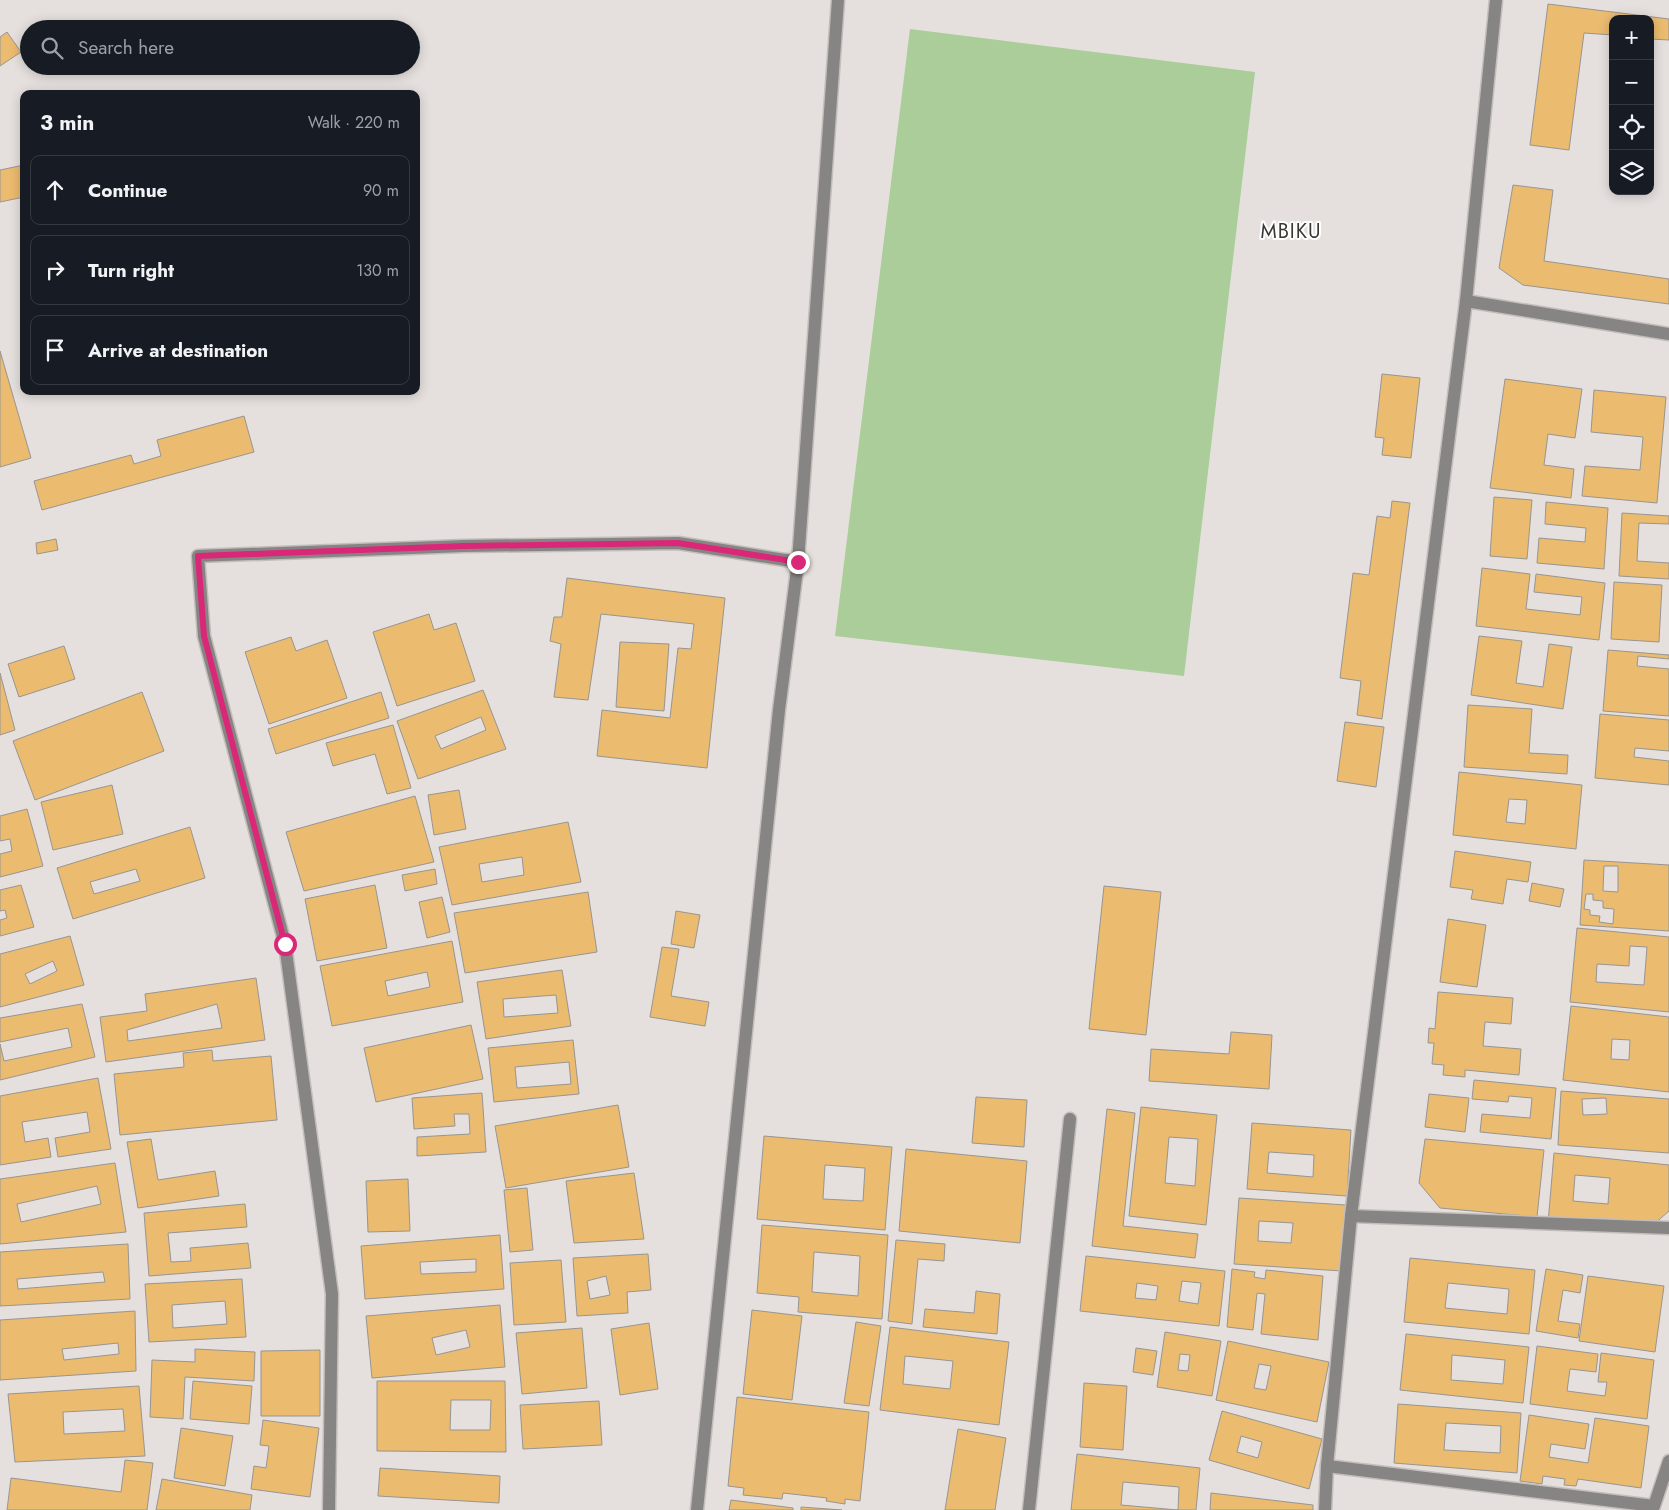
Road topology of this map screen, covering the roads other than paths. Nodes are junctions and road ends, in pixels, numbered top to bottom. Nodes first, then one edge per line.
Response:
1 (838, 0) edge
2 (1496, 0) edge
3 (1466, 301) junction
4 (1669, 334) edge
5 (798, 562) junction
6 (1070, 1119) dead end
7 (1351, 1216) junction
8 (1669, 1228) edge
9 (1669, 1461) edge
10 (1327, 1466) junction
11 (329, 1510) edge
12 (696, 1510) edge
13 (1029, 1510) edge
14 (1325, 1510) edge

1 - 5 street
2 - 3 street
3 - 4 street
3 - 7 street
5 - 11 street
5 - 12 street
6 - 13 street
7 - 8 street
7 - 10 street
9 - 10 street
10 - 14 street

